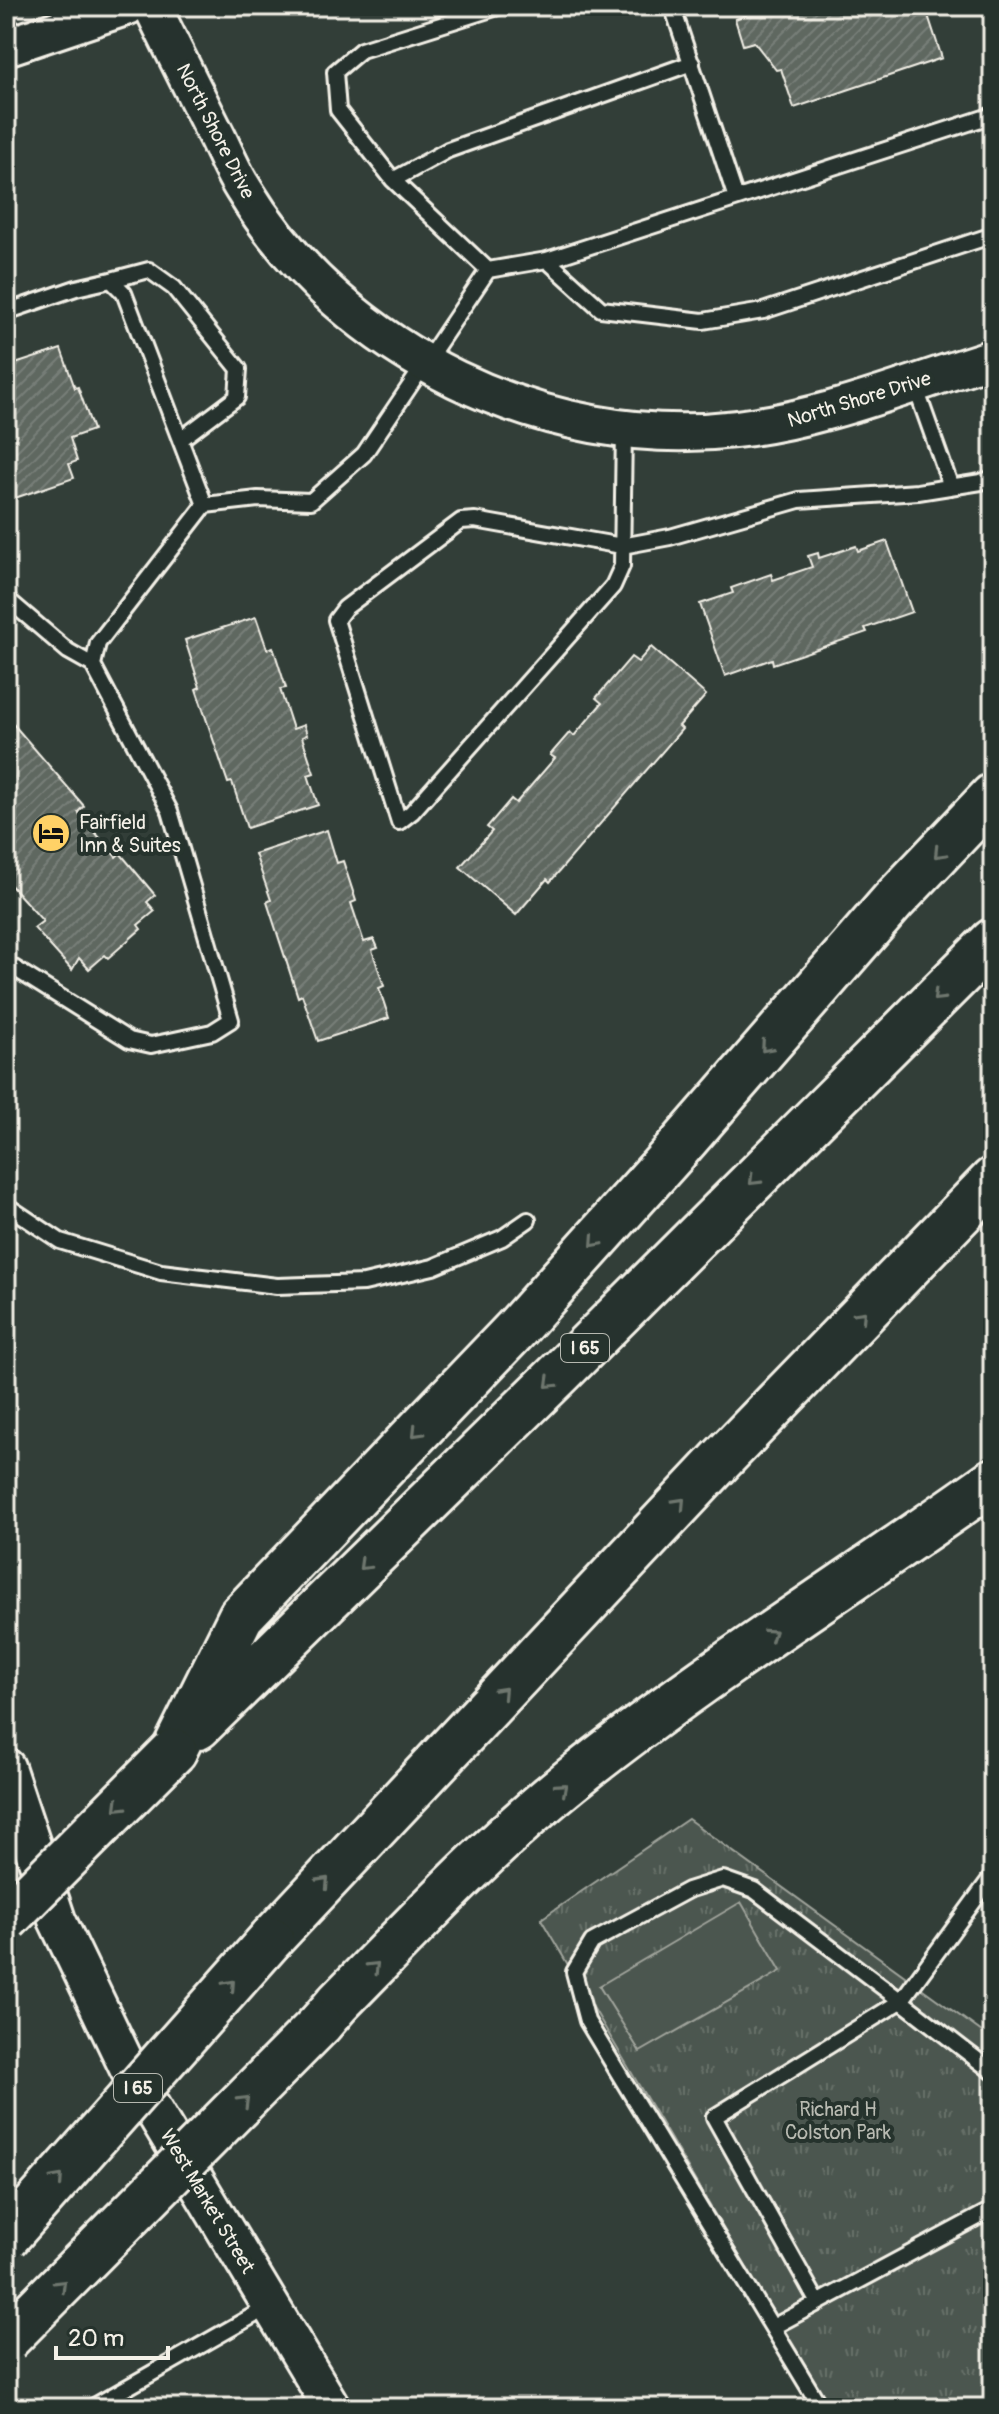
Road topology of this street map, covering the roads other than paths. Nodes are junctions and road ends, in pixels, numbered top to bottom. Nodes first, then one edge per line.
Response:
1 (128, 6) edge
2 (152, 6) edge
3 (501, 6) edge
4 (672, 6) edge
5 (78, 14) edge
6 (6, 47) edge
7 (692, 63) junction
8 (993, 115) edge
9 (393, 180) junction
10 (736, 198) junction
11 (993, 235) edge
12 (547, 260) junction
13 (488, 270) junction
14 (111, 280) junction
15 (6, 312) edge
16 (993, 358) edge
17 (426, 363) junction
18 (914, 383) junction
19 (624, 428) junction
20 (180, 440) junction
21 (993, 478) edge
22 (951, 487) junction
23 (205, 505) junction
24 (622, 546) junction
25 (6, 598) edge
26 (93, 665) junction
27 (993, 796) edge
28 (993, 941) edge
29 (6, 963) edge
30 (993, 1180) edge
31 (6, 1205) edge
32 (528, 1220) dead end
33 (993, 1481) edge
34 (174, 1751) junction
35 (6, 1767) edge
36 (993, 1875) edge
37 (6, 1919) edge
38 (901, 2001) junction
39 (993, 2072) edge
40 (993, 2209) edge
41 (6, 2238) edge
42 (818, 2303) junction
43 (270, 2306) junction
44 (773, 2327) junction
45 (6, 2340) edge
46 (91, 2408) edge
47 (332, 2408) edge
48 (821, 2408) edge

1 - 5 street
2 - 17 street, North Shore Drive
3 - 9 lane
4 - 7 lane
5 - 6 street
7 - 9 lane
7 - 10 lane
8 - 10 lane
9 - 13 lane
10 - 12 lane
11 - 12 lane
12 - 13 lane
13 - 17 lane
14 - 15 lane
14 - 20 lane
14 - 20 lane
16 - 18 street, North Shore Drive
17 - 19 street, North Shore Drive
17 - 23 lane
18 - 19 street, North Shore Drive
18 - 22 lane
19 - 24 lane
20 - 23 lane
21 - 22 lane
22 - 24 lane
23 - 26 lane
24 - 24 lane
25 - 26 lane
26 - 29 lane
27 -> 34 highway
28 -> 34 highway, I 65
41 -> 30 highway, I 65, bridge
31 - 32 lane
45 -> 33 highway, bridge
34 -> 37 highway, I 65, bridge
35 - 43 street, West Market Street
36 - 38 lane
38 - 39 lane
38 - 42 lane
38 - 44 lane
40 - 42 lane
42 - 44 lane
43 - 46 lane
43 - 47 street, West Market Street
44 - 48 lane

